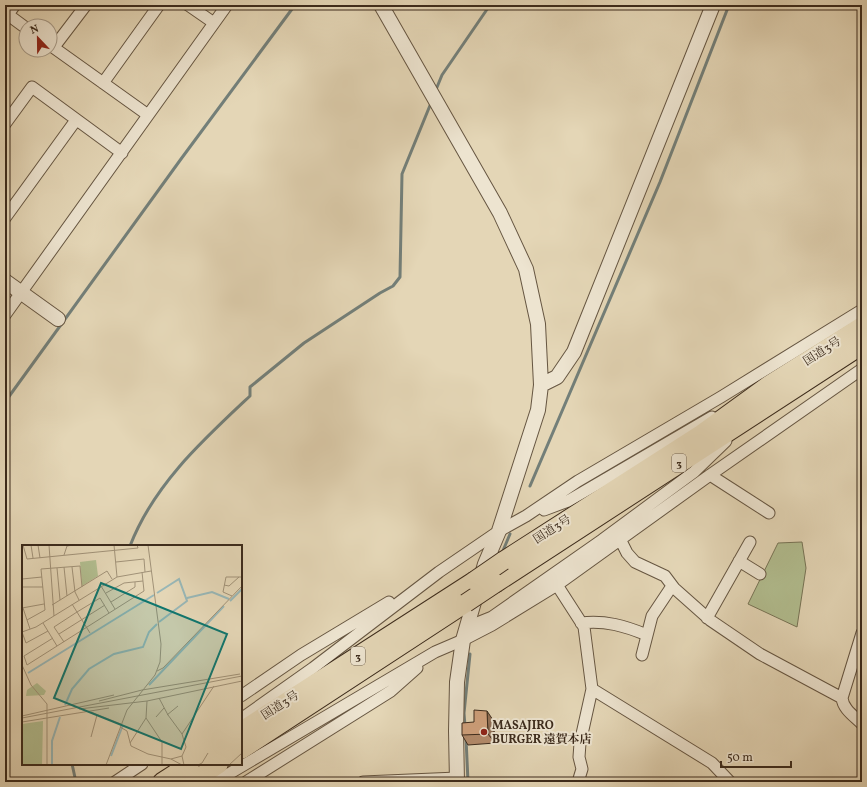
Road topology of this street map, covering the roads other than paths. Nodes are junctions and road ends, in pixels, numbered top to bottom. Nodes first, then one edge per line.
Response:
1 (86, 5) edge
2 (159, 5) edge
3 (188, 5) edge
4 (227, 5) edge
5 (381, 5) edge
6 (713, 5) edge
7 (8, 12) edge
8 (18, 21) edge
9 (214, 23) junction
10 (58, 39) edge
11 (58, 50) edge
12 (103, 83) junction
13 (148, 115) junction
14 (76, 120) junction
15 (5, 124) edge
16 (122, 153) junction
17 (5, 218) edge
18 (5, 281) edge
19 (21, 293) junction
20 (862, 310) edge
21 (5, 315) edge
22 (58, 319) dead end
23 (862, 326) edge
24 (862, 345) edge
25 (862, 369) edge
26 (770, 384) junction
27 (541, 385) junction
28 (750, 418) junction
29 (710, 475) junction
30 (769, 513) dead end
31 (526, 516) junction
32 (499, 531) junction
33 (620, 539) junction
34 (750, 542) dead end
35 (739, 561) junction
36 (439, 572) junction
37 (760, 574) dead end
38 (557, 585) junction
39 (672, 586) junction
40 (707, 618) junction
41 (581, 623) junction
42 (465, 634) junction
43 (862, 634) edge
44 (647, 635) junction
45 (435, 652) junction
46 (642, 655) dead end
47 (592, 689) junction
48 (242, 695) edge
49 (842, 698) junction
50 (242, 718) edge
51 (862, 724) edge
52 (242, 730) edge
53 (242, 749) edge
54 (141, 765) edge
55 (179, 765) edge
56 (188, 765) edge
57 (218, 765) edge
58 (457, 780) edge
59 (249, 781) edge
60 (116, 782) edge
61 (158, 782) edge
62 (162, 782) edge
63 (192, 782) edge
64 (216, 782) edge
65 (363, 782) edge
66 (578, 782) edge
67 (730, 782) edge

1 - 10 street
2 - 12 street
3 - 9 street
4 - 9 street
5 - 27 street
6 - 27 street
7 - 8 street
9 - 13 street
11 - 12 street
12 - 13 street
13 - 16 street
14 - 15 street
14 - 16 street
14 - 17 street
16 - 19 street
18 - 19 street
19 - 21 street
19 - 22 street
20 - 31 street
23 - 26 highway, 国道3号 / 3
24 - 28 highway, 国道3号 / 3
25 - 29 street
26 - 31 street
26 - 52 highway, 国道3号 / 3, bridge
27 - 32 street
28 - 42 street
28 - 53 highway, 国道3号 / 3, bridge
29 - 30 street
29 - 33 street
31 - 32 street
32 - 36 street
32 - 42 street
33 - 38 street
33 - 39 street
34 - 35 street
35 - 37 street
35 - 40 street
36 - 48 street
36 - 50 street
38 - 41 street
38 - 42 street
39 - 40 street
39 - 44 street
40 - 49 street
41 - 44 street
41 - 47 street
42 - 45 street
42 - 58 street
43 - 49 street
44 - 46 street
45 - 59 street
45 - 64 street
47 - 66 street
47 - 67 street
49 - 51 street
54 - 60 street
55 - 61 street
56 - 62 highway
57 - 63 highway
58 - 65 street

